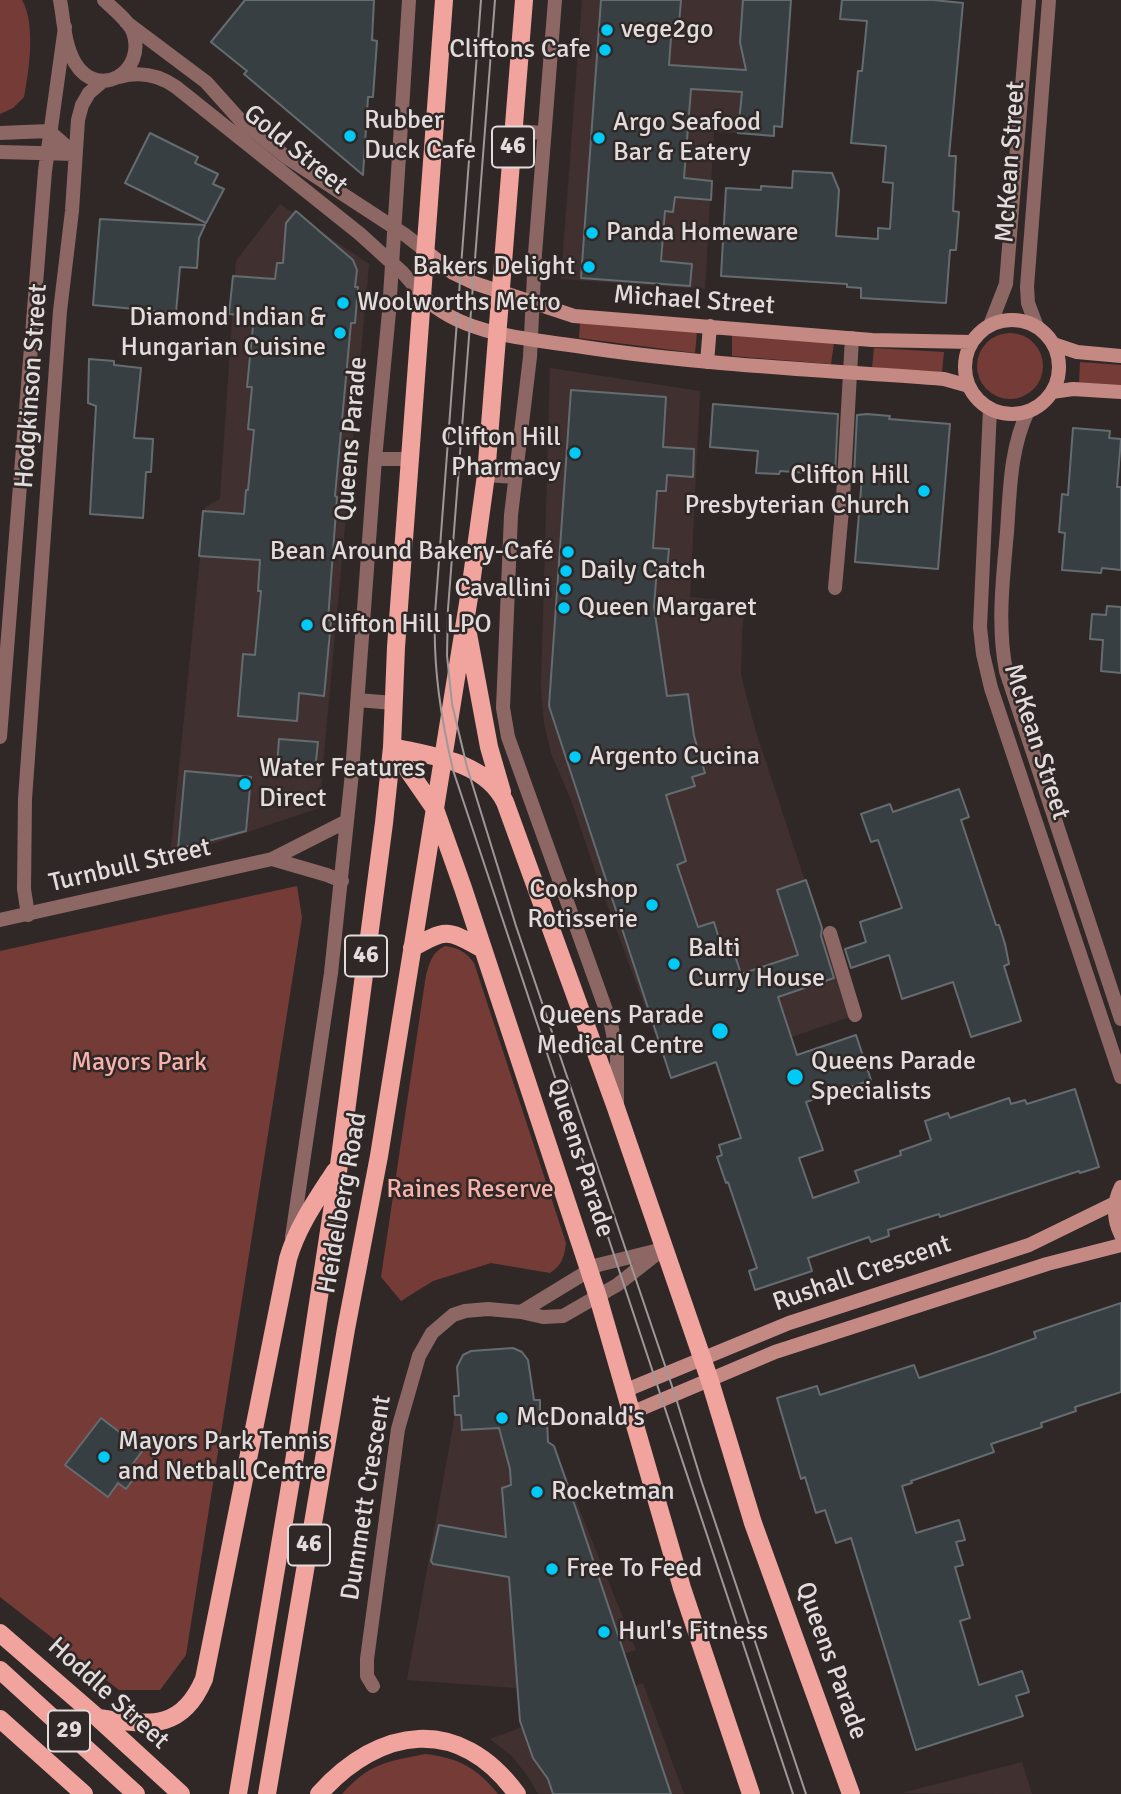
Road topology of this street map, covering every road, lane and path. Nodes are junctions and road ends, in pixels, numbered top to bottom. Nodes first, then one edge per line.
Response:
1 (60, 0) edge
2 (104, 0) edge
3 (410, 0) edge
4 (444, 0) edge
5 (524, 0) edge
6 (555, 0) edge
7 (1029, 0) edge
8 (1049, 0) edge
9 (126, 22) junction
10 (65, 27) junction
11 (119, 77) junction
12 (103, 81) junction
13 (50, 131) junction
14 (514, 131) junction
15 (0, 133) edge
16 (544, 134) junction
17 (0, 152) edge
18 (47, 153) junction
19 (75, 154) junction
20 (394, 228) junction
21 (427, 252) junction
22 (392, 263) junction
23 (502, 293) junction
24 (423, 296) junction
25 (532, 303) junction
26 (990, 325) junction
27 (710, 326) junction
28 (1037, 327) junction
29 (498, 333) junction
30 (852, 338) junction
31 (531, 340) junction
32 (972, 342) junction
33 (1053, 344) junction
34 (1121, 356) edge
35 (707, 362) junction
36 (849, 372) junction
37 (969, 386) junction
38 (1052, 392) junction
39 (1121, 392) edge
40 (990, 409) junction
41 (1028, 411) junction
42 (376, 459) junction
43 (411, 459) junction
44 (486, 475) junction
45 (514, 477) junction
46 (835, 588) dead end
47 (466, 621) junction
48 (358, 700) junction
49 (393, 703) junction
50 (0, 737) edge
51 (392, 747) junction
52 (443, 759) junction
53 (505, 802) junction
54 (435, 809) junction
55 (347, 821) junction
56 (272, 859) junction
57 (342, 881) junction
58 (571, 913) junction
59 (28, 915) junction
60 (0, 920) edge
61 (549, 920) junction
62 (830, 933) dead end
63 (412, 948) junction
64 (482, 949) junction
65 (855, 1015) dead end
66 (1121, 1019) edge
67 (1121, 1077) edge
68 (617, 1108) junction
69 (339, 1165) junction
70 (1121, 1187) edge
71 (1115, 1203) junction
72 (1121, 1235) edge
73 (1121, 1245) edge
74 (663, 1249) junction
75 (288, 1259) junction
76 (589, 1270) junction
77 (598, 1297) junction
78 (521, 1312) junction
79 (702, 1359) junction
80 (709, 1381) junction
81 (624, 1391) junction
82 (631, 1413) junction
83 (0, 1633) edge
84 (0, 1670) edge
85 (373, 1686) dead end
86 (98, 1718) junction
87 (0, 1719) edge
88 (84, 1794) edge
89 (136, 1794) edge
90 (181, 1794) edge
91 (238, 1794) edge
92 (267, 1794) edge
93 (319, 1794) edge
94 (517, 1794) edge
95 (751, 1794) edge
96 (851, 1794) edge

1 - 10 street
2 - 9 street, Gold Street
3 - 20 street, Queens Parade
4 - 21 main road, 46
5 - 14 main road, 46
6 - 16 street, Queens Parade
7 - 26 street, McKean Street
8 - 28 street, McKean Street
9 - 11 street
9 - 20 street, Gold Street
10 - 12 street
10 - 13 street, Hodgkinson Street
11 - 12 street, Gold Street
11 - 22 street, Gold Street
12 - 19 street, Hodgkinson Street
13 - 15 street
13 - 18 street, Hodgkinson Street
13 - 19 street
14 - 16 street
14 - 23 main road, 46
16 - 25 street, Queens Parade
17 - 18 street
18 - 19 street
18 - 50 street, Hodgkinson Street
19 - 59 street, Hodgkinson Street
20 - 21 street, Gold Street
20 - 22 street, Queens Parade
21 - 23 street, Michael Street
21 - 24 main road, 46
22 - 24 street, Gold Street
22 - 42 street, Queens Parade
23 - 25 street, Michael Street
23 - 29 main road, 46
24 - 29 street
24 - 43 main road, 46
25 - 27 street, Michael Street
25 - 31 street, Queens Parade
26 - 28 street
26 - 32 street
27 - 30 street, Michael Street
27 - 35 street
28 - 33 street
29 - 31 street
29 - 44 main road, 46
30 - 32 street, Michael Street
30 - 36 street
31 - 35 street
31 - 45 street, Queens Parade
32 - 37 street
33 - 34 street
33 - 38 street
35 - 36 street
36 - 37 street
36 - 46 street
37 - 40 street
38 - 39 street
38 - 41 street
40 - 41 street
40 - 67 street, McKean Street
41 - 66 street, McKean Street
42 - 43 street
42 - 48 street, Queens Parade
43 - 49 main road, Heidelberg Road / 46
44 - 45 street
44 - 47 main road, 46
45 - 58 street, Queens Parade
47 - 52 main road, Heidelberg Road / 46
47 - 53 main road
48 - 49 street
48 - 55 street, Queens Parade
49 - 51 main road, Heidelberg Road / 46
51 - 52 main road, Queens Parade
51 - 54 main road, Queens Parade
51 - 69 main road, Heidelberg Road / 46
52 - 53 main road, Queens Parade
52 - 54 main road, Heidelberg Road / 46
53 - 61 main road, Queens Parade
54 - 63 main road, Heidelberg Road / 46
54 - 64 main road, Queens Parade
55 - 56 street, Turnbull Street
55 - 57 street, Queens Parade
56 - 57 street, Turnbull Street
56 - 59 street, Turnbull Street
57 - 75 street, Queens Parade
58 - 61 street
58 - 68 street, Queens Parade
59 - 60 street, Turnbull Street
61 - 68 main road, Queens Parade
62 - 65 street
63 - 64 main road
63 - 92 main road, Heidelberg Road / 46
64 - 76 main road, Queens Parade
68 - 74 main road, Queens Parade
69 - 75 main road
69 - 91 main road, Heidelberg Road / 46
70 - 71 street
71 - 72 street
71 - 79 street, Rushall Crescent
73 - 80 street, Rushall Crescent
74 - 76 street
74 - 77 street, Dummett Crescent
74 - 79 main road, Queens Parade
75 - 86 main road
76 - 77 main road, Queens Parade
76 - 78 street
77 - 78 street, Dummett Crescent
77 - 81 main road, Queens Parade
78 - 85 street, Dummett Crescent
79 - 80 main road, Queens Parade
79 - 81 street, Rushall Crescent
80 - 82 street, Rushall Crescent
80 - 96 main road, Queens Parade
81 - 82 main road, Queens Parade
82 - 95 main road, Queens Parade
83 - 86 main road, Hoddle Street / 29
84 - 89 main road, Hoddle Street / 29
86 - 90 main road, Hoddle Street / 29
87 - 88 main road
93 - 94 main road

